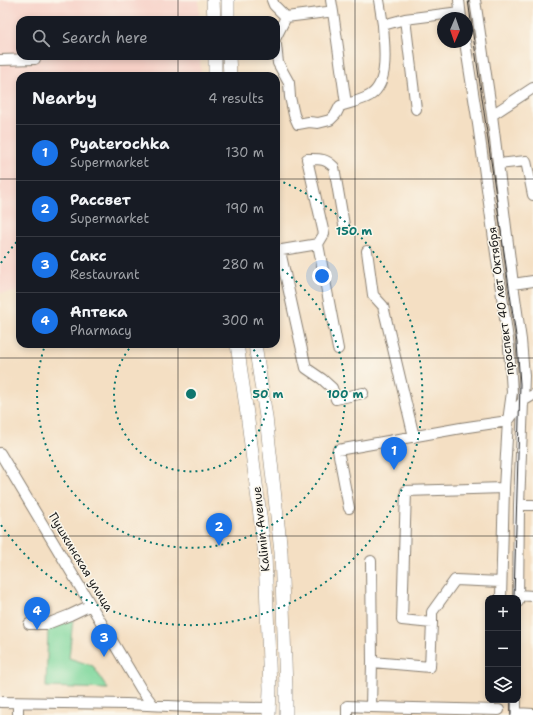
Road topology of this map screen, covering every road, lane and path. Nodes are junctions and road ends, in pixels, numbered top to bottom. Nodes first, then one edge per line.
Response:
1 (214, 0) edge
2 (228, 0) edge
3 (272, 0) edge
4 (331, 0) edge
5 (379, 0) edge
6 (458, 0) edge
7 (475, 0) edge
8 (333, 12) junction
9 (460, 12) edge
10 (214, 16) edge
11 (228, 16) edge
12 (437, 17) edge
13 (286, 18) junction
14 (405, 19) junction
15 (383, 25) junction
16 (280, 29) edge
17 (466, 48) edge
18 (0, 60) edge
19 (16, 60) edge
20 (215, 60) edge
21 (229, 60) edge
22 (278, 60) edge
23 (215, 72) edge
24 (230, 72) edge
25 (533, 88) edge
26 (346, 104) junction
27 (416, 109) dead end
28 (492, 115) junction
29 (530, 158) edge
30 (498, 164) junction
31 (533, 195) edge
32 (344, 225) dead end
33 (318, 244) junction
34 (280, 251) edge
35 (367, 251) dead end
36 (280, 259) edge
37 (533, 281) edge
38 (513, 284) junction
39 (238, 348) edge
40 (256, 348) edge
41 (338, 349) dead end
42 (364, 394) dead end
43 (533, 395) edge
44 (523, 401) junction
45 (508, 421) junction
46 (414, 437) junction
47 (0, 453) edge
48 (504, 488) junction
49 (519, 505) junction
50 (533, 505) edge
51 (349, 508) dead end
52 (371, 561) dead end
53 (501, 582) junction
54 (501, 595) edge
55 (518, 595) edge
56 (533, 596) edge
57 (521, 598) edge
58 (91, 605) junction
59 (432, 623) junction
60 (29, 624) dead end
61 (372, 662) junction
62 (0, 702) edge
63 (18, 703) junction
64 (516, 703) edge
65 (153, 705) junction
66 (371, 707) junction
67 (499, 708) edge
68 (190, 711) edge
69 (269, 711) edge
70 (286, 712) edge
71 (435, 712) edge
72 (516, 714) edge
73 (533, 714) edge
74 (18, 715) edge
75 (347, 715) edge

1 - 10 main road
2 - 11 main road
3 - 13 street
4 - 8 street
5 - 15 street
6 - 9 street
7 - 28 street, проспект 40 лет Октября
8 - 13 street
8 - 26 street
12 - 14 street
13 - 16 street
14 - 15 street
14 - 27 street
15 - 26 street
17 - 45 street, проспект 40 лет Октября
18 - 19 street
20 - 23 main road
21 - 24 main road
22 - 26 street
25 - 28 street
28 - 30 street, проспект 40 лет Октября
29 - 30 street
29 - 31 street
30 - 38 street, проспект 40 лет Октября
32 - 33 street
33 - 34 street
33 - 41 street
35 - 46 street
36 - 42 street
37 - 38 street
38 - 44 street, проспект 40 лет Октября
39 - 69 main road, Kalinin Avenue
40 - 70 main road, Kalinin Avenue
43 - 44 street
44 - 45 street
44 - 49 street, проспект 40 лет Октября
45 - 46 street
45 - 48 street, проспект 40 лет Октября
46 - 51 street
47 - 58 street, Пушкинская улица
48 - 53 street, проспект 40 лет Октября
48 - 59 street
49 - 50 street
49 - 55 street, проспект 40 лет Октября
52 - 61 street
53 - 54 street, проспект 40 лет Октября
53 - 59 street
56 - 57 street
58 - 60 street
58 - 65 street, Пушкинская улица
59 - 61 street
61 - 66 street
62 - 63 street
63 - 65 street
63 - 74 street
64 - 72 street
65 - 68 street
66 - 71 street
66 - 75 street
67 - 71 street
68 - 69 street
69 - 70 main road
72 - 73 street

